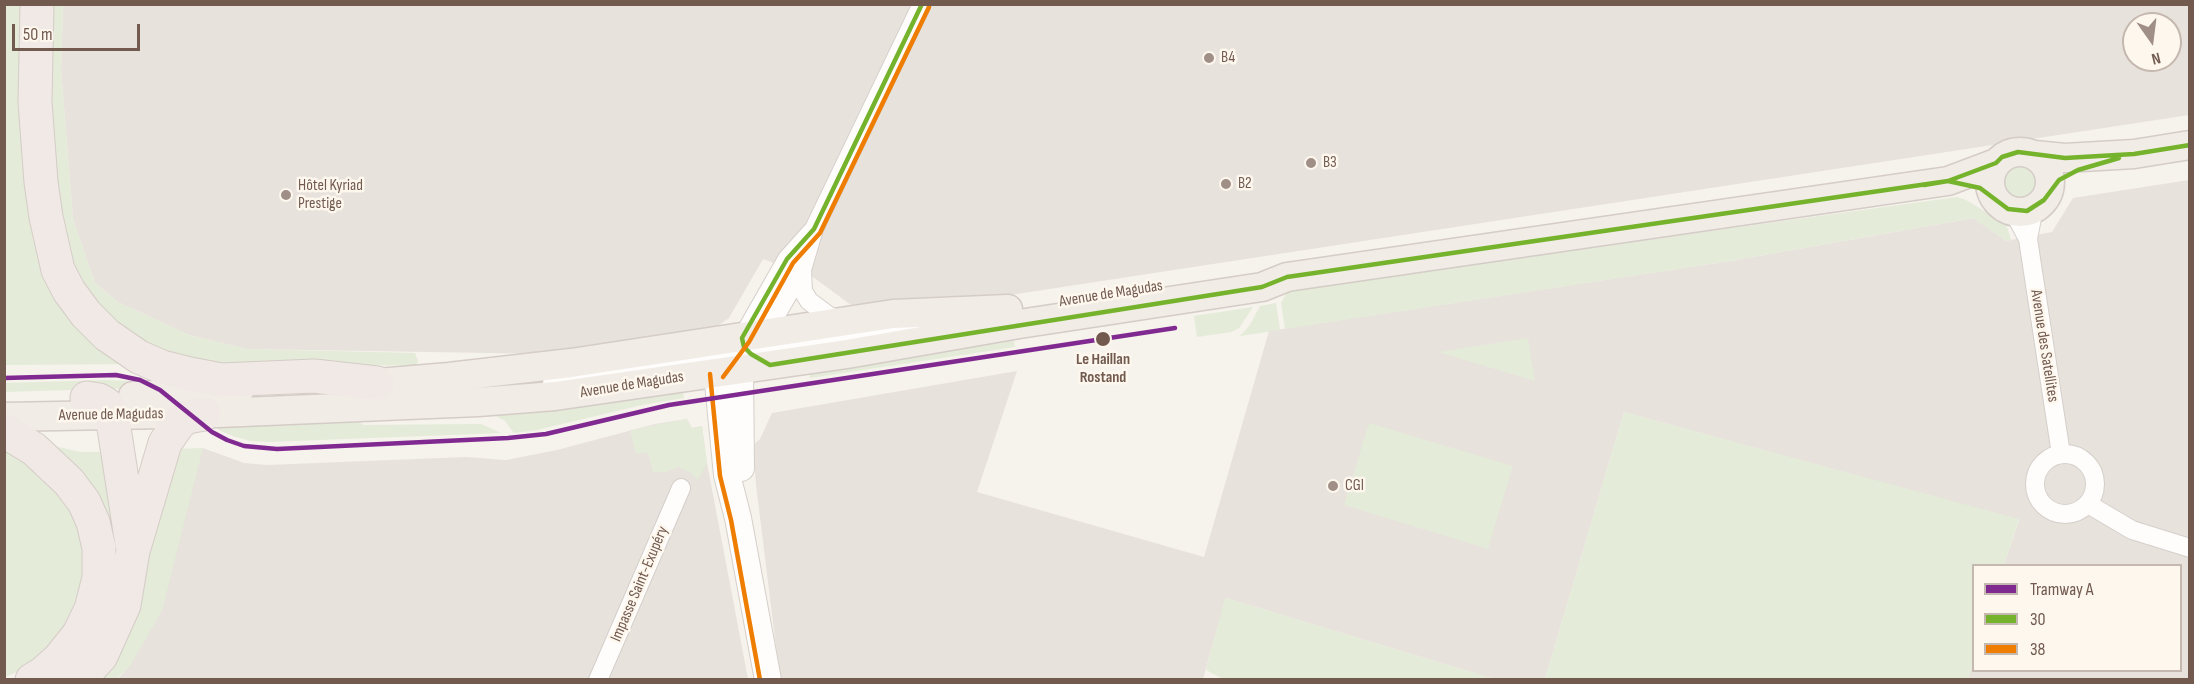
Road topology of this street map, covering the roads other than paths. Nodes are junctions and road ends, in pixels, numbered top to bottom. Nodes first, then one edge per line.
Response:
1 (37, 4) edge
2 (921, 4) edge
3 (2190, 145) edge
4 (2134, 154) junction
5 (2034, 155) junction
6 (1996, 163) junction
7 (1948, 181) junction
8 (2044, 197) junction
9 (2001, 203) junction
10 (814, 229) junction
11 (2028, 239) junction
12 (802, 270) junction
13 (1287, 277) junction
14 (943, 312) junction
15 (847, 321) junction
16 (740, 354) junction
17 (377, 383) junction
18 (4, 401) edge
19 (100, 407) junction
20 (204, 414) junction
21 (4, 417) edge
22 (4, 431) edge
23 (2061, 454) junction
24 (681, 488) dead end
25 (2088, 504) junction
26 (2190, 548) edge
27 (133, 551) junction
28 (32, 680) edge
29 (79, 680) edge
30 (598, 680) edge
31 (768, 680) edge

1 - 17 highway
2 - 10 street
3 - 4 main road
4 - 5 main road
4 - 8 main road
5 - 6 main road
5 - 8 main road
6 - 7 main road, Avenue de Magudas
6 - 9 main road
7 - 9 main road, Avenue de Magudas
7 - 13 main road, Avenue de Magudas
8 - 9 main road
8 - 11 street, Avenue des Satellites
9 - 11 street, Avenue des Satellites
10 - 12 street
10 - 16 street
11 - 23 street, Avenue des Satellites
12 - 15 street
12 - 16 street
13 - 14 main road, Avenue de Magudas
13 - 16 main road, Avenue de Magudas
14 - 15 main road, Avenue de Magudas
14 - 16 main road
15 - 16 main road, Avenue de Magudas
16 - 17 main road, Avenue de Magudas
16 - 20 main road, Avenue de Magudas
16 - 31 main road
17 - 19 main road, Avenue de Magudas
18 - 19 main road, Avenue de Magudas
19 - 20 main road, Avenue de Magudas
19 - 21 main road, Avenue de Magudas
19 - 27 highway
20 - 27 highway
22 - 28 highway
23 - 25 street
23 - 25 street
24 - 30 street, Impasse Saint-Exupéry
25 - 26 street
27 - 29 highway

